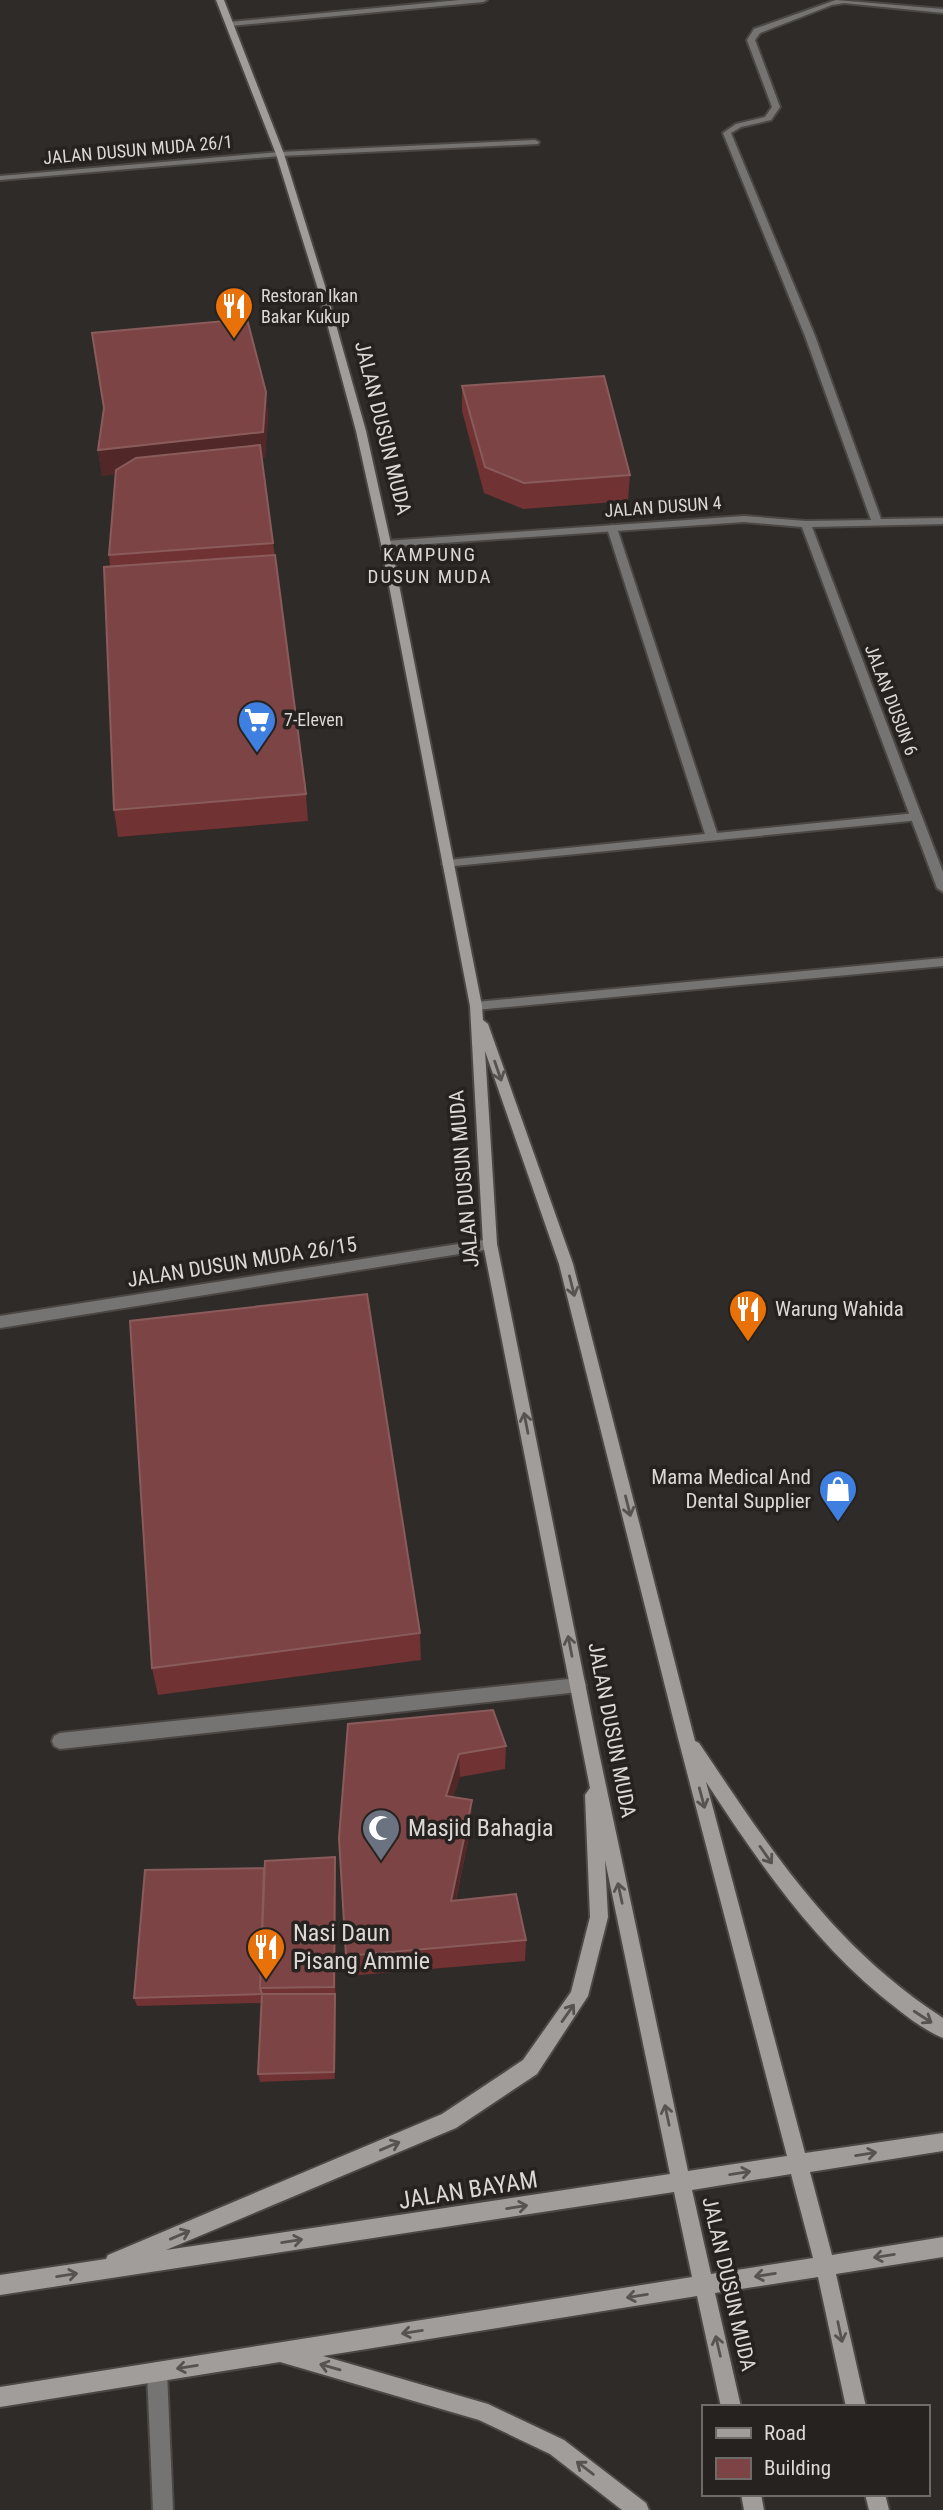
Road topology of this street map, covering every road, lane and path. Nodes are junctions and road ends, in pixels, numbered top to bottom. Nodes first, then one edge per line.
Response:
1 (220, 0) edge
2 (483, 0) edge
3 (943, 11) edge
4 (230, 24) junction
5 (535, 142) dead end
6 (280, 153) junction
7 (0, 178) edge
8 (943, 521) edge
9 (877, 523) junction
10 (807, 524) junction
11 (612, 528) junction
12 (386, 544) junction
13 (916, 817) junction
14 (712, 837) junction
15 (448, 864) junction
16 (943, 888) edge
17 (943, 962) edge
18 (476, 1006) junction
19 (491, 1244) junction
20 (0, 1322) edge
21 (578, 1685) junction
22 (686, 1738) junction
23 (60, 1741) dead end
24 (590, 1748) junction
25 (943, 2029) edge
26 (943, 2142) edge
27 (799, 2164) junction
28 (681, 2182) junction
29 (943, 2247) edge
30 (825, 2266) junction
31 (95, 2271) junction
32 (0, 2285) edge
33 (704, 2285) junction
34 (280, 2353) junction
35 (157, 2372) junction
36 (0, 2397) edge
37 (731, 2405) edge
38 (856, 2405) edge
39 (163, 2510) edge
40 (639, 2510) edge

1 - 4 main road, JALAN DUSUN MUDA
2 - 4 street
3 - 9 street
4 - 6 main road, JALAN DUSUN MUDA
5 - 6 street, JALAN DUSUN MUDA 26/1
6 - 7 street, JALAN DUSUN MUDA 26/1
6 - 12 main road, JALAN DUSUN MUDA
8 - 9 street, JALAN DUSUN 4
9 - 10 street, JALAN DUSUN 4
10 - 11 street, JALAN DUSUN 4
10 - 13 street, JALAN DUSUN 6
11 - 12 street, JALAN DUSUN 4
11 - 14 street
12 - 15 main road, JALAN DUSUN MUDA
13 - 14 street
13 - 16 street, JALAN DUSUN 6
14 - 15 street
15 - 18 main road, JALAN DUSUN MUDA
17 - 18 street
18 - 19 main road, JALAN DUSUN MUDA
18 -> 22 main road
19 - 20 street, JALAN DUSUN MUDA 26/15
21 -> 19 main road, JALAN DUSUN MUDA
21 - 23 street
21 - 24 main road, JALAN DUSUN MUDA
22 -> 25 main road
22 -> 27 main road
28 -> 24 main road, JALAN DUSUN MUDA
31 -> 24 main road
27 -> 26 main road, JALAN BAYAM
28 -> 27 main road, JALAN BAYAM
27 - 30 main road
31 -> 28 main road, JALAN BAYAM
28 - 33 main road, JALAN DUSUN MUDA
29 -> 30 main road
30 -> 33 main road
30 -> 38 main road
32 -> 31 main road, JALAN BAYAM
33 -> 34 main road
37 -> 33 main road, JALAN DUSUN MUDA
34 -> 35 main road
40 -> 34 main road
35 - 36 main road
35 - 39 street

